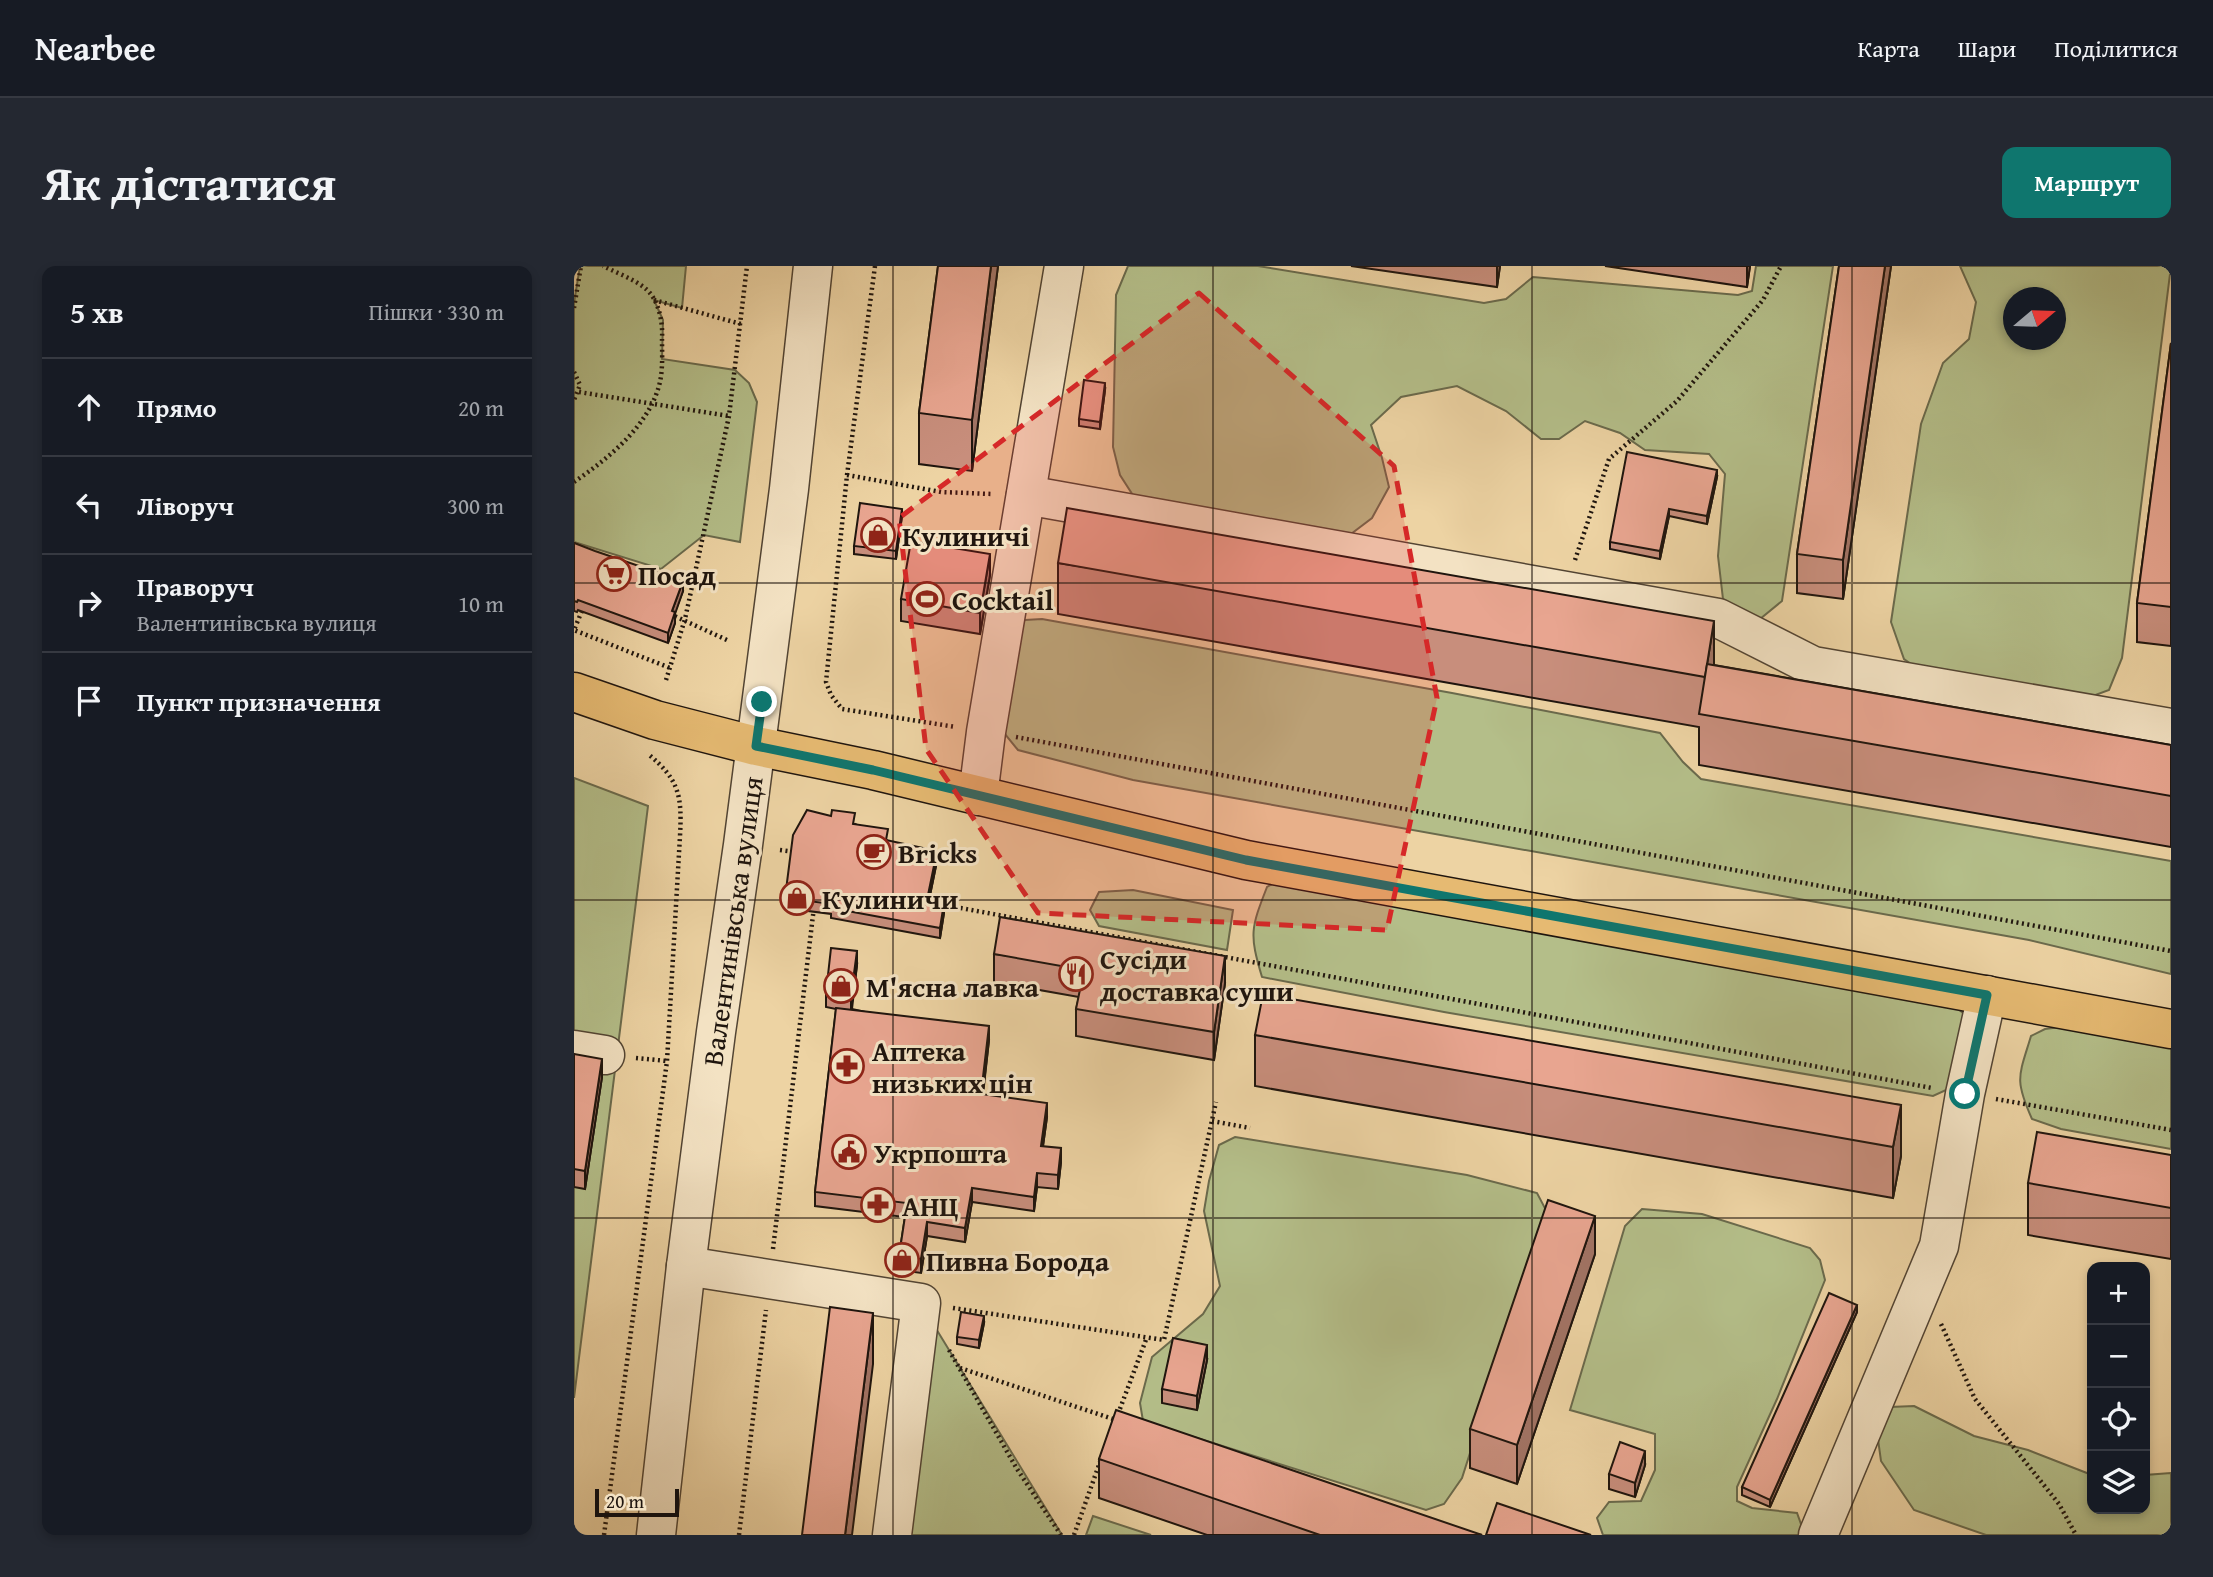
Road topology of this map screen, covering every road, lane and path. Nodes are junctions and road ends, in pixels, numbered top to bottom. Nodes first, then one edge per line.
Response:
1 (581, 266) edge
2 (603, 266) edge
3 (747, 266) edge
4 (813, 266) edge
5 (875, 266) edge
6 (1064, 266) edge
7 (1781, 266) edge
8 (653, 300) junction
9 (574, 308) edge
10 (741, 324) junction
11 (574, 372) edge
12 (579, 392) junction
13 (574, 400) edge
14 (652, 405) junction
15 (729, 416) junction
16 (847, 475) junction
17 (574, 482) edge
18 (1026, 495) junction
19 (1565, 591) junction
20 (588, 596) edge
21 (662, 611) edge
22 (685, 619) junction
23 (727, 640) dead end
24 (670, 668) junction
25 (666, 680) dead end
26 (574, 692) edge
27 (2171, 728) edge
28 (986, 732) junction
29 (756, 746) junction
30 (649, 755) dead end
31 (978, 796) junction
32 (780, 850) dead end
33 (801, 853) edge
34 (816, 895) edge
35 (935, 903) edge
36 (2171, 951) edge
37 (1987, 995) junction
38 (2171, 1029) edge
39 (1965, 1094) junction
40 (1216, 1102) dead end
41 (1212, 1121) junction
42 (1250, 1128) dead end
43 (2171, 1130) edge
44 (686, 1266) junction
45 (769, 1280) junction
46 (1923, 1285) junction
47 (921, 1303) junction
48 (1147, 1336) junction
49 (947, 1347) dead end
50 (959, 1368) junction
51 (1102, 1458) edge
52 (604, 1535) edge
53 (656, 1535) edge
54 (739, 1535) edge
55 (892, 1535) edge
56 (1061, 1535) edge
57 (1074, 1535) edge
58 (1818, 1535) edge
59 (2076, 1535) edge

1 - 9 path
2 - 8 path
3 - 10 path
4 - 29 street, Валентинівська вулиця
5 - 16 path
6 - 18 street
7 - 19 path
8 - 10 path
8 - 14 path
10 - 15 path
11 - 12 path
12 - 13 path
12 - 14 path
14 - 15 path
14 - 17 path
15 - 22 path
16 - 18 path
16 - 28 path
18 - 19 street
18 - 28 street
19 - 27 street
20 - 24 path
21 - 22 path
22 - 23 path
22 - 24 path
24 - 25 path
26 - 29 main road
28 - 31 street
28 - 36 path
29 - 31 main road
29 - 44 street, Валентинівська вулиця
30 - 52 path
31 - 37 main road
32 - 33 path
34 - 45 path
35 - 39 path
37 - 38 main road
37 - 39 street
39 - 43 path
39 - 46 street
40 - 41 path
41 - 42 path
41 - 48 path
44 - 45 street
44 - 53 street, Валентинівська вулиця
45 - 47 street
45 - 54 path
46 - 58 street
46 - 59 path
47 - 48 path
47 - 55 street
48 - 50 path
49 - 50 path
50 - 56 path
51 - 57 path

